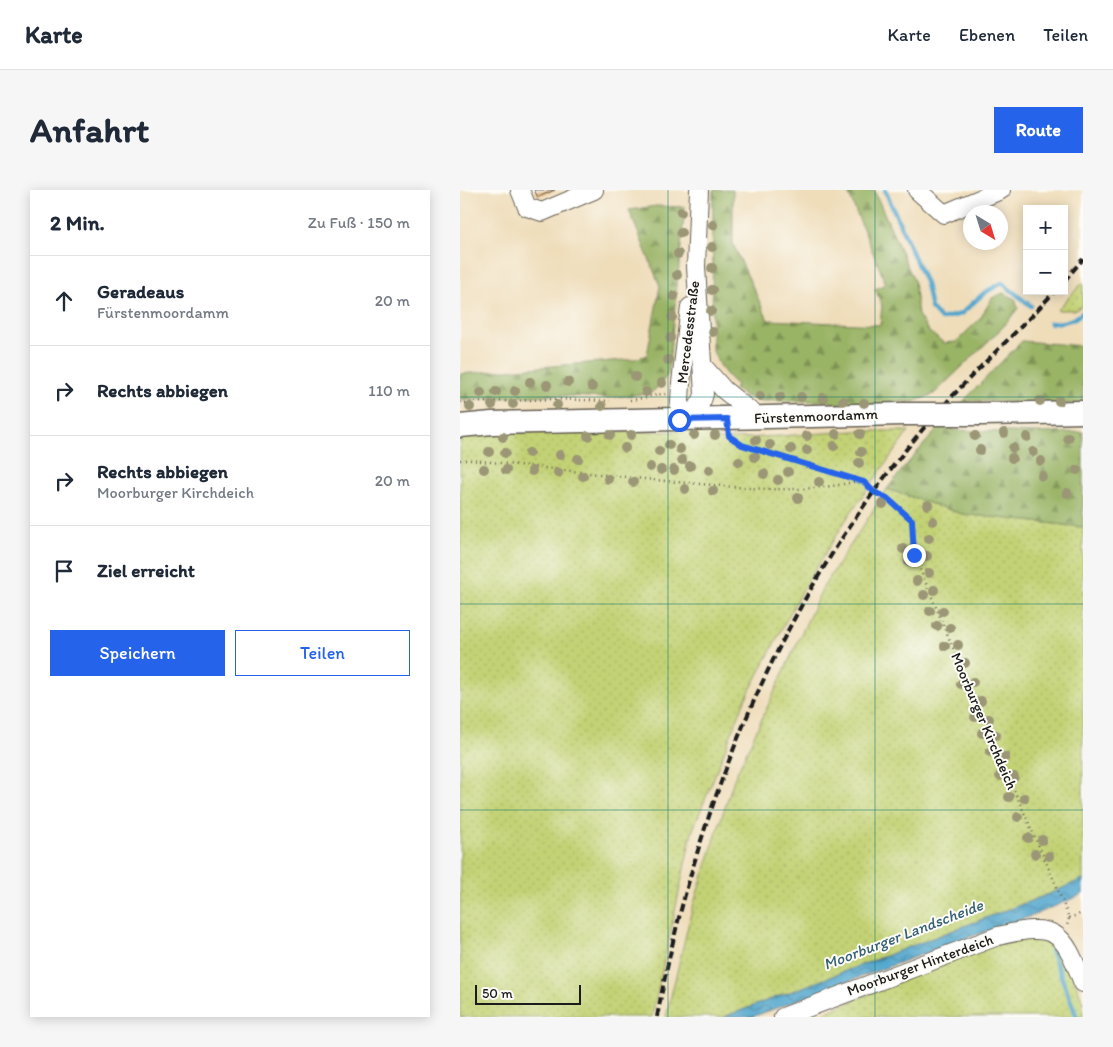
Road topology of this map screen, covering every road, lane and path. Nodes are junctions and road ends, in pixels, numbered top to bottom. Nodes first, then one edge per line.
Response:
1 (520, 190) edge
2 (594, 190) edge
3 (699, 190) edge
4 (916, 190) edge
5 (1001, 190) edge
6 (696, 267) junction
7 (702, 365) junction
8 (681, 393) junction
9 (610, 401) dead end
10 (627, 401) dead end
11 (460, 403) edge
12 (1083, 412) edge
13 (759, 418) junction
14 (727, 419) junction
15 (679, 420) junction
16 (460, 426) edge
17 (460, 460) edge
18 (860, 481) junction
19 (1083, 913) edge
20 (1083, 983) edge
21 (783, 1017) edge

1 - 2 street
3 - 6 street, Mercedesstraße
4 - 5 street
6 - 7 street, Mercedesstraße
6 - 8 street, Mercedesstraße
7 - 13 street, Mercedesstraße
7 - 15 street, Mercedesstraße
8 - 10 path
8 - 15 street, Mercedesstraße
9 - 11 path
12 - 13 main road, Fürstenmoordamm, bridge
13 - 14 main road, Fürstenmoordamm
14 - 15 main road, Fürstenmoordamm
14 - 18 path
15 - 16 main road, Fürstenmoordamm
17 - 18 path
18 - 19 path, Moorburger Kirchdeich
20 - 21 street, Moorburger Hinterdeich

